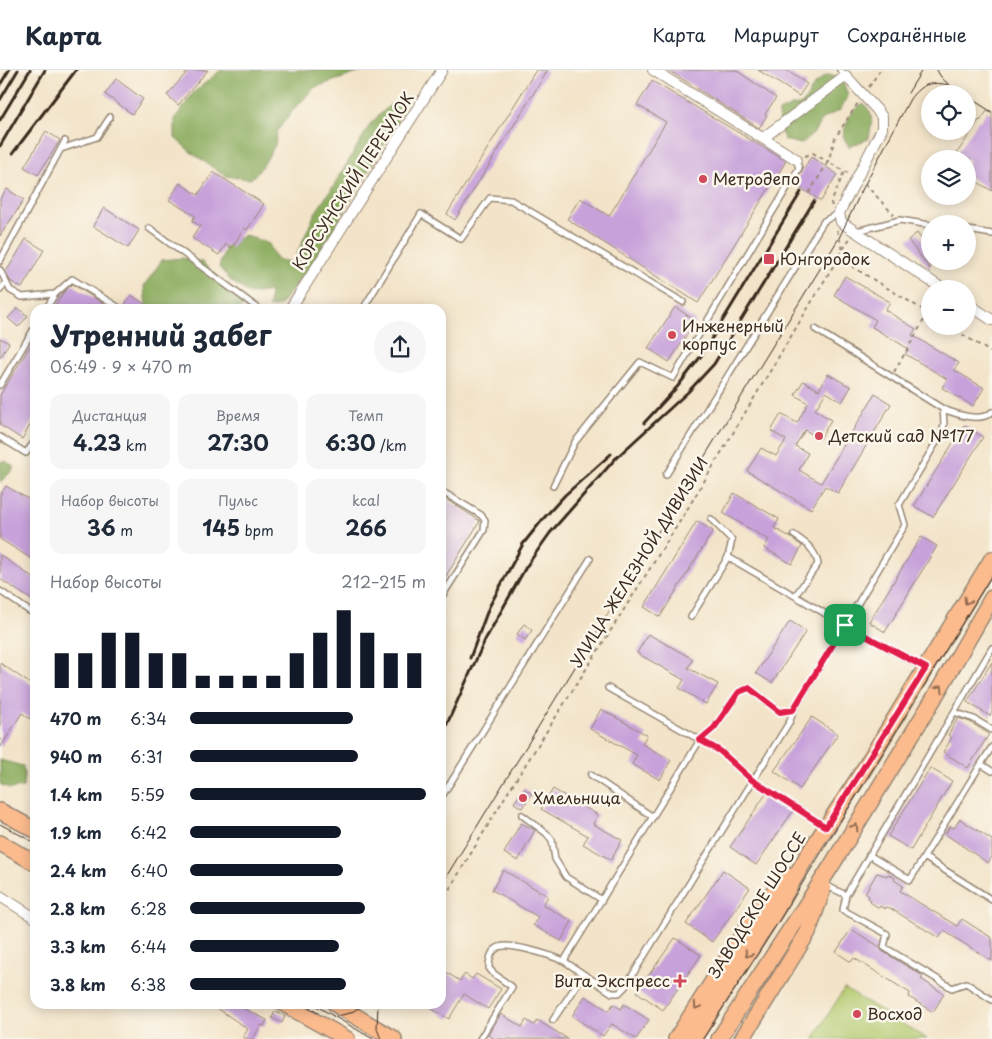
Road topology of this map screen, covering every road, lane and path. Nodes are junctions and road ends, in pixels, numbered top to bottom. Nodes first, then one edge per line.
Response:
1 (442, 70) edge
2 (653, 70) edge
3 (880, 70) edge
4 (843, 73) edge
5 (864, 94) junction
6 (110, 117) dead end
7 (762, 138) junction
8 (65, 141) dead end
9 (60, 149) junction
10 (796, 159) junction
11 (839, 213) junction
12 (921, 224) edge
13 (149, 228) dead end
14 (976, 231) edge
15 (854, 232) junction
16 (992, 234) edge
17 (838, 258) junction
18 (0, 261) edge
19 (0, 270) edge
20 (930, 280) edge
21 (6, 282) junction
22 (0, 290) edge
23 (55, 294) junction
24 (684, 302) dead end
25 (49, 304) edge
26 (113, 304) edge
27 (252, 304) edge
28 (293, 304) edge
29 (365, 304) edge
30 (921, 309) edge
31 (976, 309) edge
32 (992, 320) edge
33 (921, 327) edge
34 (815, 329) dead end
35 (30, 335) edge
36 (964, 335) edge
37 (992, 352) edge
38 (891, 377) junction
39 (0, 386) edge
40 (943, 409) junction
41 (992, 412) edge
42 (0, 437) edge
43 (30, 448) edge
44 (666, 475) dead end
45 (553, 486) dead end
46 (446, 494) edge
47 (711, 518) dead end
48 (794, 535) dead end
49 (728, 557) junction
50 (590, 559) dead end
51 (992, 559) edge
52 (446, 590) edge
53 (0, 591) edge
54 (795, 596) junction
55 (991, 601) edge
56 (30, 611) edge
57 (691, 617) dead end
58 (845, 625) junction
59 (992, 648) edge
60 (926, 668) junction
61 (608, 688) dead end
62 (793, 710) junction
63 (954, 712) junction
64 (992, 730) edge
65 (700, 740) junction
66 (992, 747) edge
67 (981, 764) junction
68 (992, 771) edge
69 (591, 775) dead end
70 (752, 780) junction
71 (446, 790) edge
72 (0, 811) edge
73 (522, 815) dead end
74 (653, 816) junction
75 (30, 827) edge
76 (826, 827) junction
77 (0, 843) edge
78 (809, 853) junction
79 (869, 855) junction
80 (924, 857) junction
81 (30, 860) edge
82 (830, 868) junction
83 (825, 885) junction
84 (446, 894) edge
85 (846, 895) junction
86 (0, 896) edge
87 (602, 900) junction
88 (992, 900) edge
89 (30, 915) edge
90 (564, 962) junction
91 (584, 974) junction
92 (992, 1000) edge
93 (293, 1009) edge
94 (343, 1009) edge
95 (554, 1020) dead end
96 (347, 1039) edge
97 (394, 1039) edge
98 (480, 1039) edge
99 (676, 1039) edge
100 (693, 1039) edge
101 (719, 1039) edge
102 (742, 1039) edge

1 - 28 street, КОРСУНСКИЙ ПЕРЕУЛОК
2 - 7 street
3 - 5 path
4 - 5 street
4 - 7 street
5 - 10 path
5 - 11 street
6 - 9 lane
7 - 10 street
8 - 9 lane
9 - 18 lane
10 - 45 lane
11 - 15 street
11 - 44 lane
12 - 15 lane
13 - 27 lane
14 - 16 lane
15 - 17 path, УЛИЦА ЖЕЛЕЗНОЙ ДИВИЗИИ
15 - 20 street
17 - 30 path
17 - 84 path, УЛИЦА ЖЕЛЕЗНОЙ ДИВИЗИИ
19 - 21 lane
21 - 22 lane
21 - 23 lane
23 - 25 lane
23 - 26 lane
24 - 29 lane
31 - 32 street
33 - 38 path
34 - 38 lane
35 - 39 lane
36 - 37 path
38 - 40 lane
40 - 41 lane
40 - 58 lane
42 - 43 lane
46 - 52 lane
47 - 49 lane
48 - 54 lane
49 - 54 lane
49 - 57 lane
50 - 71 lane
51 -> 60 main road, ЗАВОДСКОЕ ШОССЕ
53 - 56 lane
54 - 58 lane
82 -> 55 main road
58 - 60 lane
58 - 62 lane
59 - 63 lane
60 - 76 main road, ЗАВОДСКОЕ ШОССЕ
61 - 65 lane
62 - 65 lane
62 - 70 lane
63 - 64 lane
63 - 79 lane
65 - 70 lane
65 - 74 lane
66 - 67 lane
67 - 68 lane
67 - 80 lane
69 - 74 lane
70 - 76 lane
70 - 91 lane
72 - 75 main road
73 - 87 lane
74 - 87 lane
76 - 78 main road, ЗАВОДСКОЕ ШОССЕ
77 - 81 main road
78 -> 99 main road
78 -> 100 main road, ЗАВОДСКОЕ ШОССЕ
79 - 80 lane
79 - 85 lane
80 - 88 lane
82 - 83 main road
82 - 101 main road
83 - 85 lane
83 - 102 main road
85 - 92 lane
86 - 89 street
87 - 90 lane
90 - 91 lane
90 - 98 lane
91 - 95 lane
93 - 96 main road
94 - 97 main road

